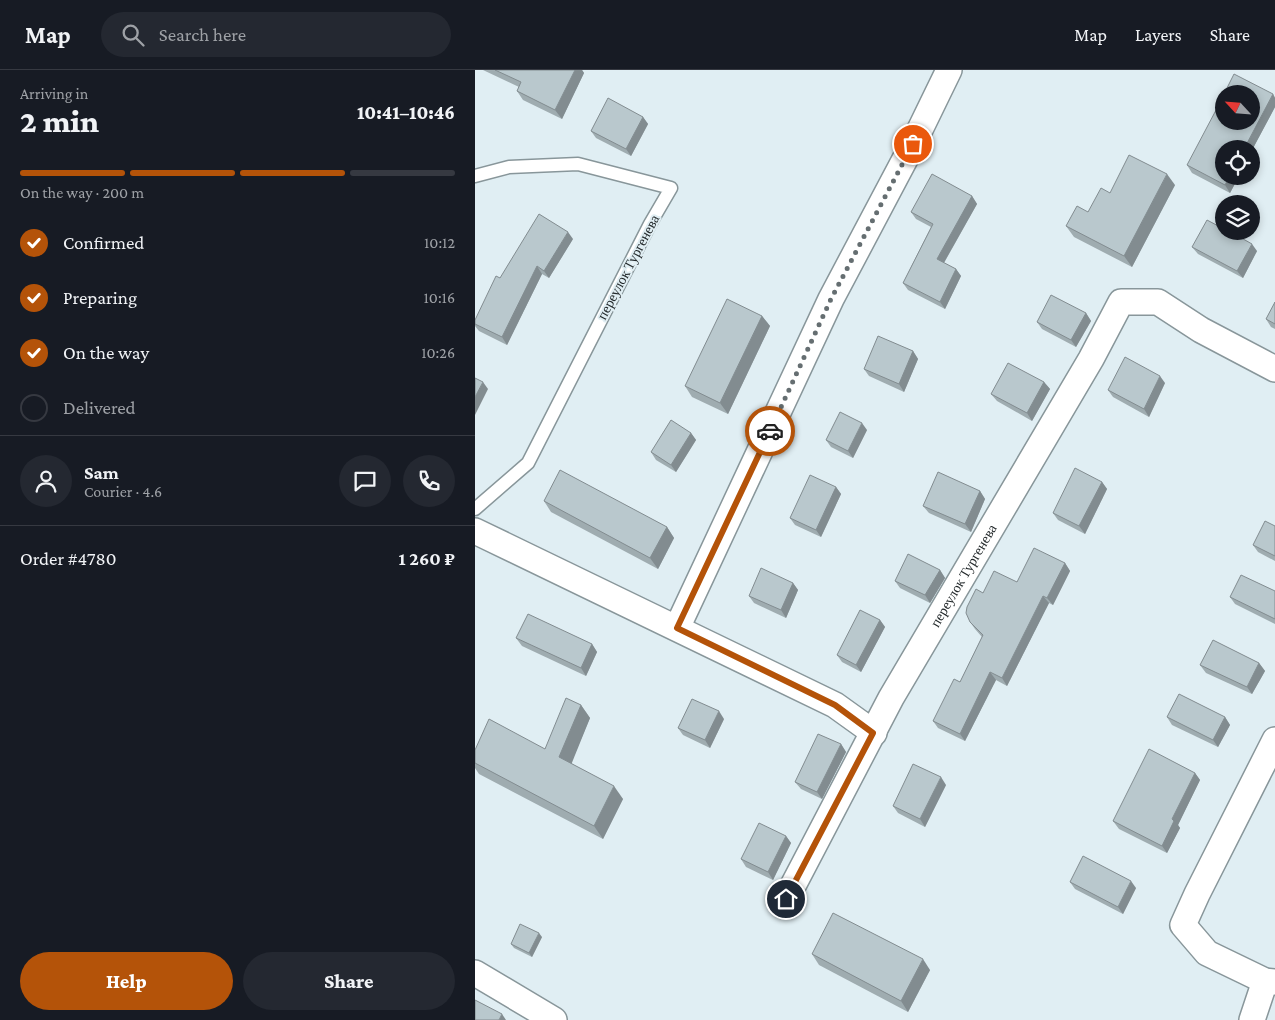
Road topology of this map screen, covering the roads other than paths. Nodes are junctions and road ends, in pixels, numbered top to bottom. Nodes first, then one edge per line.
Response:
1 (949, 70) edge
2 (475, 176) edge
3 (1275, 369) edge
4 (475, 508) edge
5 (475, 531) edge
6 (677, 628) junction
7 (873, 733) junction
8 (1275, 740) edge
9 (786, 899) dead end
10 (475, 973) edge
11 (1270, 982) edge
12 (554, 1020) edge
13 (1252, 1020) edge

1 - 6 street
2 - 4 lane, переулок Тургенева
3 - 7 street, переулок Тургенева
5 - 6 street
6 - 7 street
7 - 9 street
8 - 11 street
10 - 12 street
11 - 13 street

